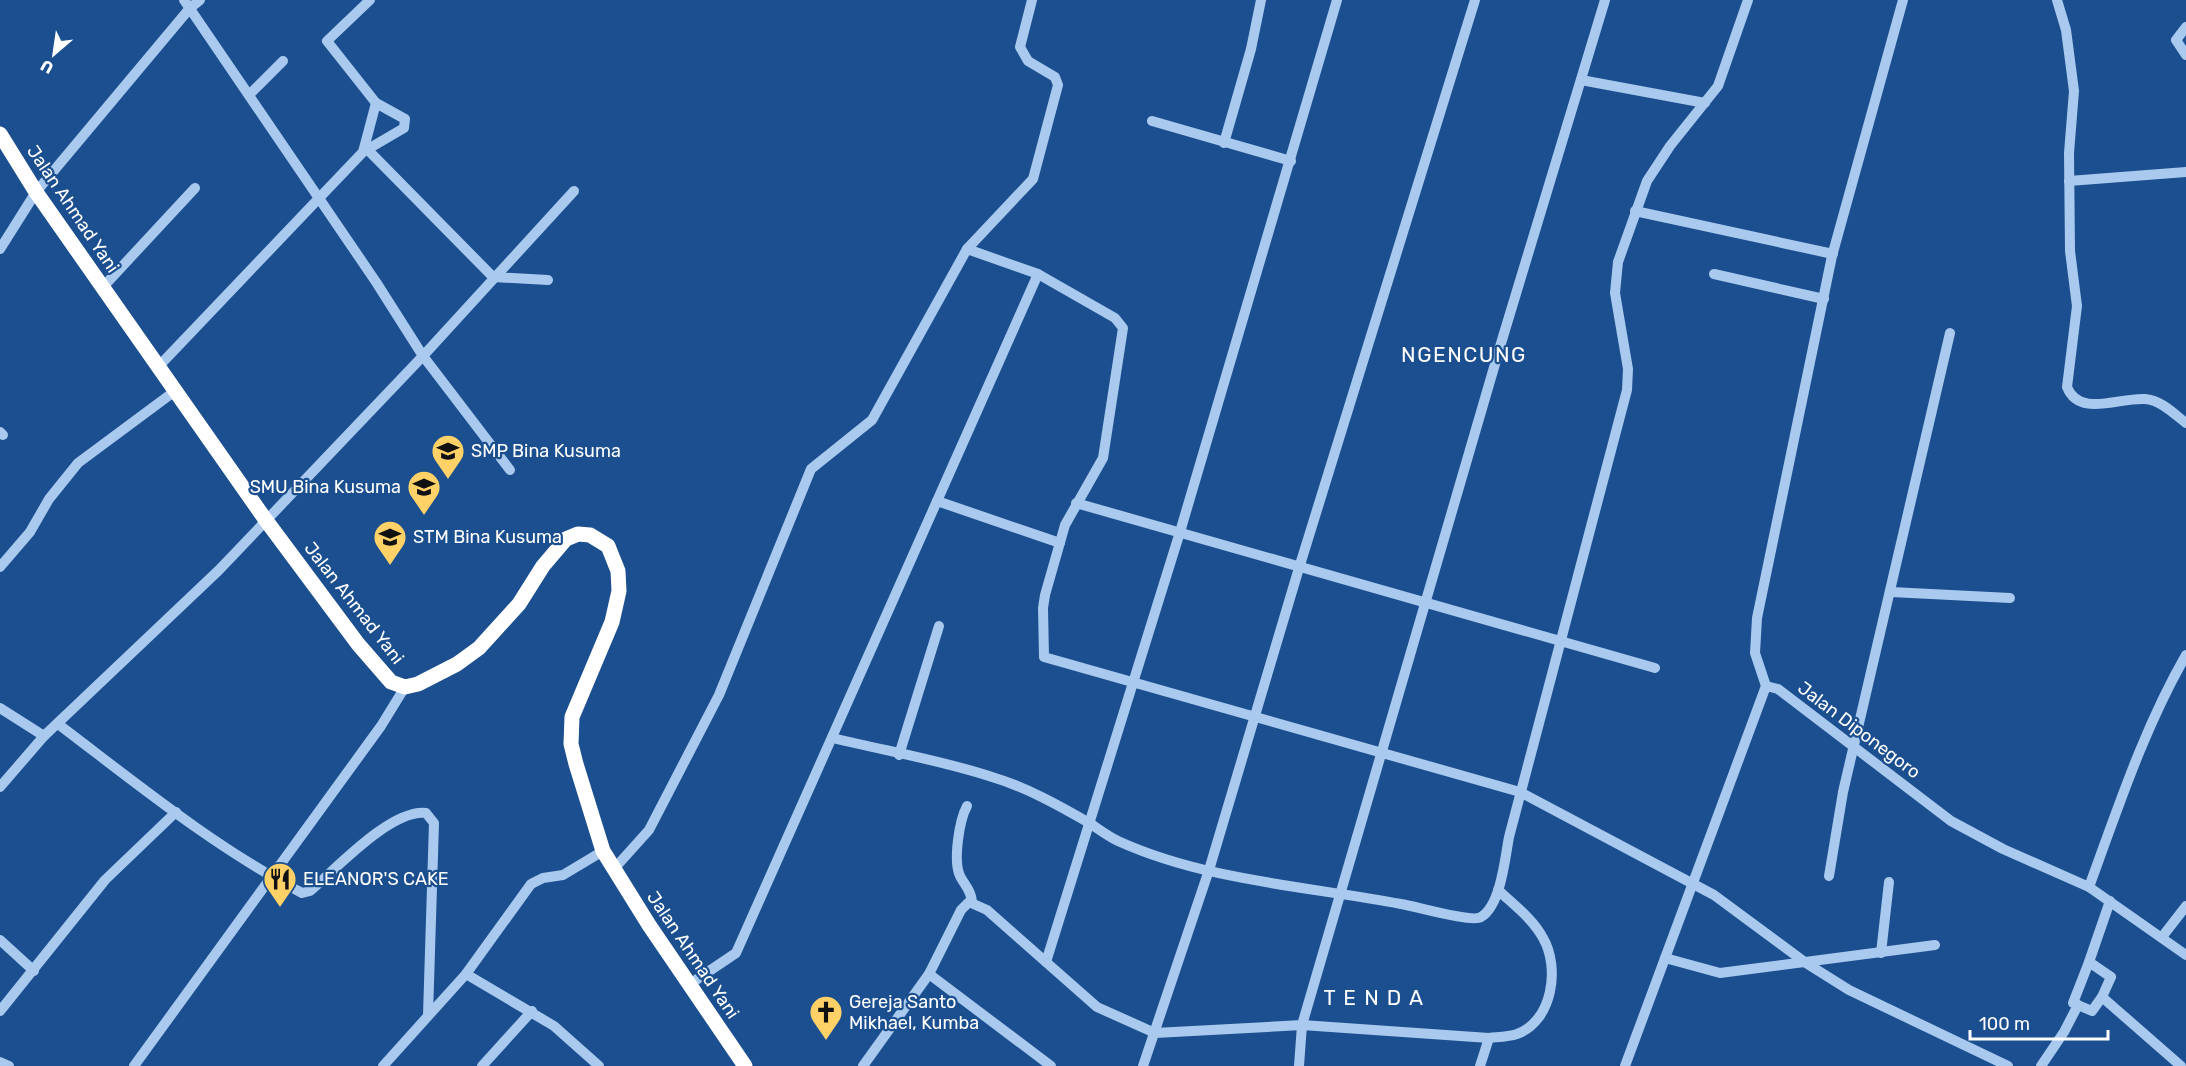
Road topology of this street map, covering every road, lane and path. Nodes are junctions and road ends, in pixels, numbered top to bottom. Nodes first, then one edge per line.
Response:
1 (200, 0) edge
2 (370, 0) edge
3 (1032, 0) edge
4 (1261, 0) edge
5 (1338, 0) edge
6 (1475, 0) edge
7 (1605, 0) edge
8 (1748, 0) edge
9 (1903, 0) edge
10 (2056, 0) edge
11 (187, 4) edge
12 (2186, 27) edge
13 (2186, 55) edge
14 (283, 61) dead end
15 (1581, 80) junction
16 (249, 95) junction
17 (376, 103) junction
18 (1705, 103) junction
19 (1152, 121) dead end
20 (0, 134) edge
21 (1224, 143) junction
22 (365, 151) junction
23 (1291, 161) junction
24 (2186, 172) edge
25 (2069, 181) junction
26 (195, 188) dead end
27 (574, 191) dead end
28 (36, 192) junction
29 (320, 199) junction
30 (1635, 211) junction
31 (0, 249) edge
32 (967, 249) junction
33 (1833, 254) junction
34 (1038, 274) junction
35 (1714, 274) dead end
36 (493, 277) junction
37 (548, 280) dead end
38 (103, 287) junction
39 (1824, 299) junction
40 (1950, 333) dead end
41 (423, 356) junction
42 (160, 365) junction
43 (175, 391) junction
44 (2186, 423) edge
45 (510, 470) dead end
46 (937, 501) junction
47 (1076, 503) junction
48 (265, 519) junction
49 (1180, 532) junction
50 (1060, 543) junction
51 (0, 567) edge
52 (1299, 568) junction
53 (1891, 592) junction
54 (2010, 598) dead end
55 (1425, 603) junction
56 (939, 626) dead end
57 (1560, 642) junction
58 (2186, 654) edge
59 (1655, 668) dead end
60 (1133, 682) junction
61 (1766, 686) junction
62 (405, 687) junction
63 (0, 708) edge
64 (1255, 718) junction
65 (58, 724) junction
66 (44, 736) junction
67 (833, 738) junction
68 (1856, 748) junction
69 (1382, 754) junction
70 (899, 755) junction
71 (0, 787) edge
72 (1521, 792) junction
73 (967, 806) dead end
74 (176, 812) junction
75 (1090, 824) junction
76 (603, 851) junction
77 (614, 870) junction
78 (1209, 870) junction
79 (1829, 876) dead end
80 (272, 878) junction
81 (1889, 882) dead end
82 (1693, 884) junction
83 (2089, 887) junction
84 (1498, 891) junction
85 (1341, 895) junction
86 (2110, 901) junction
87 (972, 902) junction
88 (2186, 906) edge
89 (2162, 937) junction
90 (0, 940) edge
91 (1935, 945) dead end
92 (1881, 953) junction
93 (2186, 955) edge
94 (1665, 958) junction
95 (1046, 962) junction
96 (2089, 962) junction
97 (1806, 963) junction
98 (34, 971) junction
99 (466, 974) junction
100 (928, 974) junction
101 (690, 984) junction
102 (2102, 997) junction
103 (2078, 1005) junction
104 (0, 1011) edge
105 (532, 1011) junction
106 (428, 1015) junction
107 (1302, 1026) junction
108 (1155, 1033) junction
109 (1489, 1038) junction
110 (0, 1062) edge
111 (9, 1066) edge
112 (134, 1066) edge
113 (382, 1066) edge
114 (482, 1066) edge
115 (599, 1066) edge
116 (745, 1066) edge
117 (863, 1066) edge
118 (1051, 1066) edge
119 (1143, 1066) edge
120 (1299, 1066) edge
121 (1480, 1066) edge
122 (1625, 1066) edge
123 (2008, 1066) edge
124 (2041, 1066) edge
125 (2181, 1066) edge

1 - 11 street
2 - 17 street
3 - 32 street
4 - 21 street
5 - 23 street
6 - 52 street
7 - 15 street
8 - 18 street
9 - 33 street
10 - 25 street
11 - 16 street
11 - 28 street
12 - 13 street
14 - 16 street
15 - 18 street
15 - 55 street
16 - 29 street
17 - 22 street
17 - 22 street
18 - 30 street
19 - 21 street
20 - 28 highway, Jalan Ahmad Yani
21 - 23 street
22 - 29 street
22 - 36 street
23 - 49 street
24 - 25 street
25 - 44 street
26 - 38 street
27 - 36 street
28 - 31 street
28 - 38 highway, Jalan Ahmad Yani
29 - 41 street
29 - 42 street
30 - 33 street
30 - 57 street
32 - 34 street
32 - 77 street
33 - 39 street
34 - 46 street
34 - 47 street
35 - 39 street
36 - 37 street
36 - 41 street
38 - 42 highway, Jalan Ahmad Yani
39 - 61 street
40 - 53 street
41 - 45 street
41 - 48 street
42 - 43 highway, Jalan Ahmad Yani
43 - 48 highway, Jalan Ahmad Yani
43 - 51 street
46 - 50 street
46 - 67 street
47 - 49 street
47 - 50 street
48 - 62 highway, Jalan Ahmad Yani
48 - 65 street
49 - 52 street
49 - 60 street
50 - 60 street
52 - 55 street
52 - 64 street
53 - 54 street
53 - 68 street
55 - 57 street
55 - 69 street
56 - 70 street
57 - 59 street
57 - 72 street
58 - 83 street
60 - 64 street
60 - 75 street
61 - 68 street, Jalan Diponegoro
61 - 82 street
62 - 76 highway, Jalan Ahmad Yani
62 - 80 street
63 - 66 street
64 - 69 street
64 - 78 street
65 - 66 street
65 - 74 street
66 - 71 street
67 - 70 street
67 - 101 street
68 - 79 street
68 - 83 street, Jalan Diponegoro
69 - 72 street
69 - 85 street
70 - 75 street
72 - 82 street
72 - 84 street
73 - 87 street
74 - 80 street
74 - 98 street
75 - 78 street
75 - 95 street
76 - 77 highway, Jalan Ahmad Yani
76 - 99 street
77 - 101 highway, Jalan Ahmad Yani
78 - 85 street
78 - 108 street
80 - 106 street
80 - 112 street
81 - 92 street
82 - 94 street
82 - 97 street
83 - 86 street, Jalan Diponegoro
84 - 85 street
84 - 109 street
85 - 107 street
86 - 89 street, Jalan Diponegoro
86 - 96 street
87 - 95 street
87 - 100 street
88 - 89 street
89 - 93 street, Jalan Diponegoro
90 - 98 street
91 - 92 street
92 - 97 street
94 - 97 street
94 - 122 street
95 - 108 street
96 - 102 street
96 - 103 street
97 - 123 street
98 - 104 street
99 - 105 street
99 - 106 street
100 - 117 street
100 - 118 street
101 - 116 highway, Jalan Ahmad Yani
102 - 103 street
102 - 125 street
103 - 124 street
105 - 114 street
105 - 115 street
106 - 113 street
107 - 108 street
107 - 109 street
107 - 120 street
108 - 119 street
109 - 121 street
110 - 111 street

